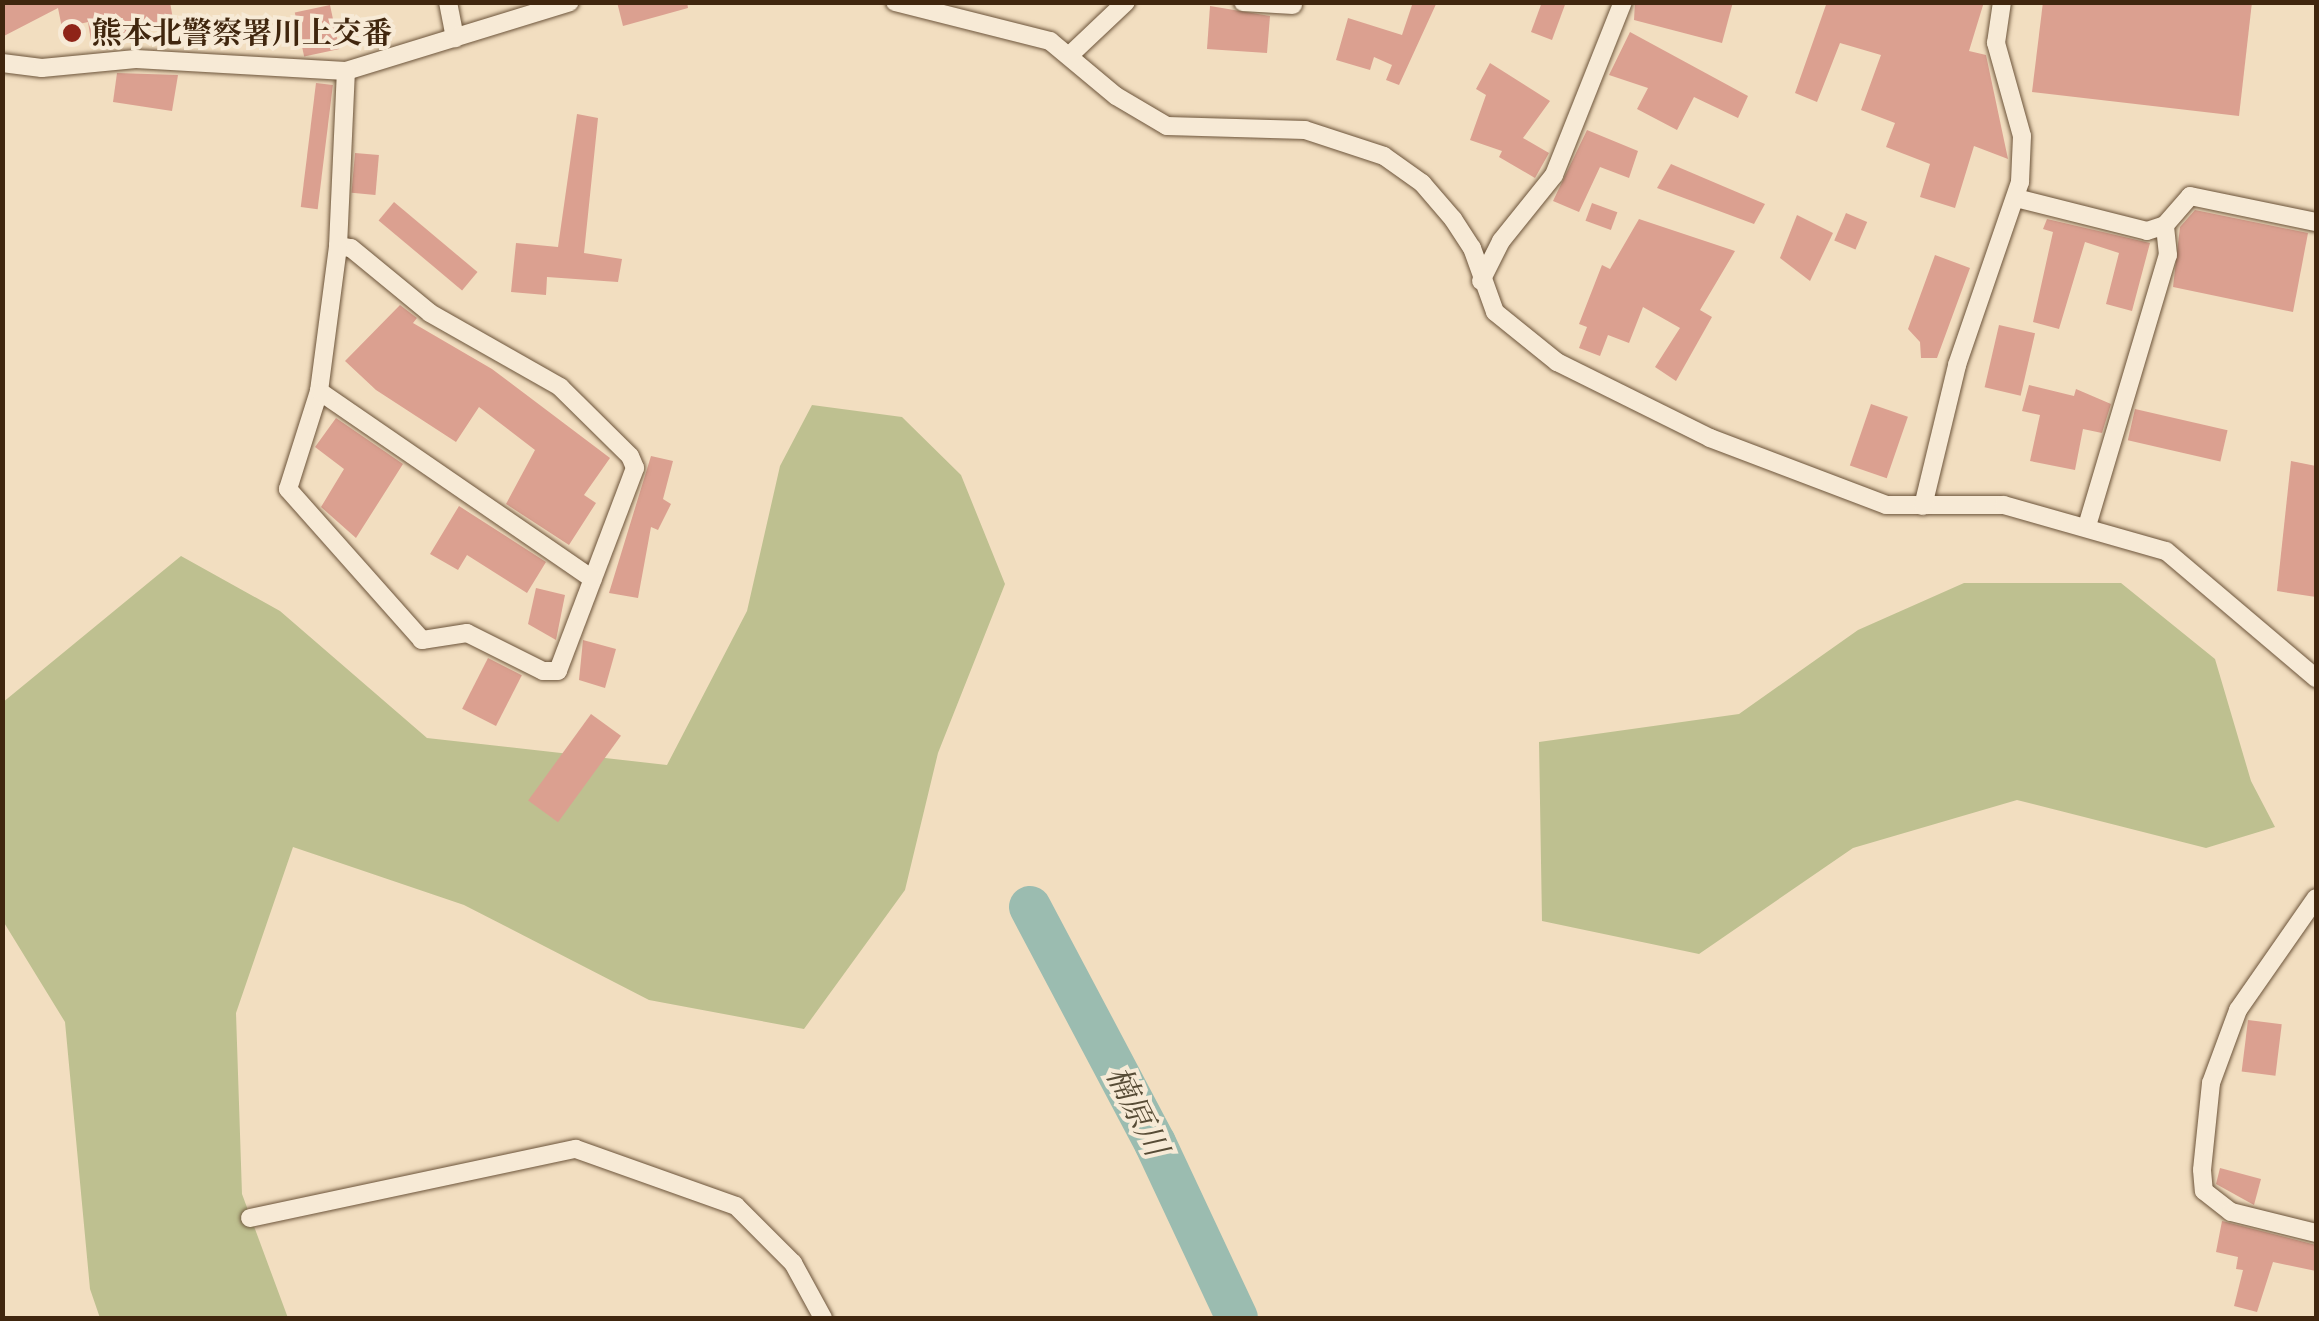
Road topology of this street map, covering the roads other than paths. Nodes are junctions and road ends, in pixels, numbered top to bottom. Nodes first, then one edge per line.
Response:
1 (448, 2) edge
2 (570, 2) edge
3 (896, 2) edge
4 (1126, 2) edge
5 (1244, 2) edge
6 (1622, 2) edge
7 (2002, 2) edge
8 (1293, 5) dead end
9 (456, 38) junction
10 (1072, 53) junction
11 (2, 63) edge
12 (346, 70) junction
13 (2016, 198) junction
14 (2316, 222) edge
15 (2165, 225) junction
16 (338, 246) junction
17 (1481, 281) junction
18 (319, 391) junction
19 (1923, 506) junction
20 (2087, 526) junction
21 (593, 580) junction
22 (2316, 678) edge
23 (2316, 898) edge
24 (250, 1218) dead end
25 (2316, 1233) edge
26 (823, 1318) edge

1 - 9 street
2 - 9 street
3 - 10 street
4 - 10 street
5 - 8 street
6 - 17 street
7 - 13 street
9 - 12 street
10 - 17 street
11 - 12 street
12 - 16 street
13 - 15 street
13 - 19 street
14 - 15 street
15 - 20 street
16 - 18 street
16 - 21 street
17 - 19 street
18 - 21 street
18 - 21 street
19 - 20 street
20 - 22 street
23 - 25 street
24 - 26 street

